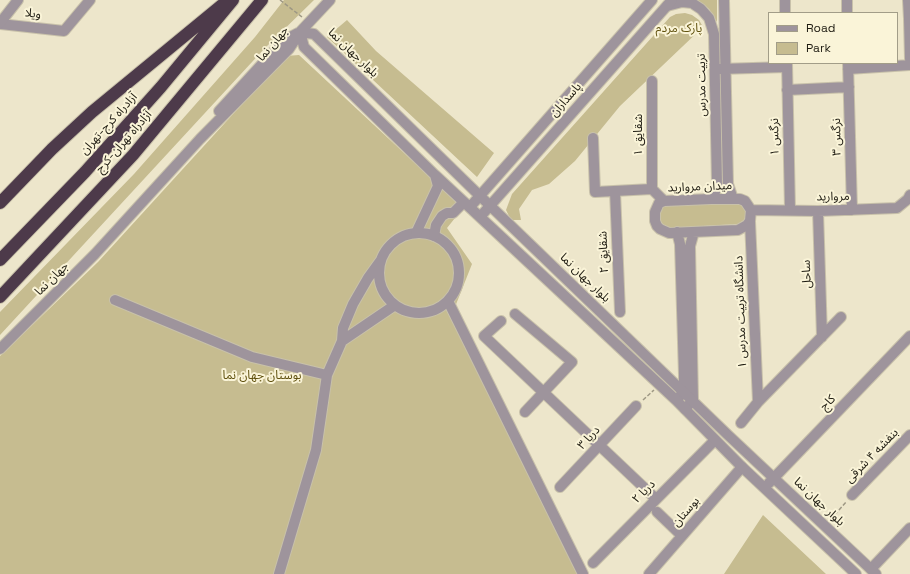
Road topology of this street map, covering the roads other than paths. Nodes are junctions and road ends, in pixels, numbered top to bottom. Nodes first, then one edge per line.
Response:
1 (18, 0) edge
2 (90, 0) edge
3 (228, 0) edge
4 (233, 0) edge
5 (262, 0) edge
6 (330, 0) edge
7 (652, 0) edge
8 (724, 0) edge
9 (785, 0) edge
10 (847, 0) edge
11 (908, 0) edge
12 (669, 3) edge
13 (785, 12) edge
14 (847, 12) edge
15 (909, 19) edge
16 (0, 23) edge
17 (300, 32) junction
18 (613, 44) junction
19 (623, 54) junction
20 (910, 59) edge
21 (787, 65) edge
22 (910, 65) edge
23 (848, 66) edge
24 (715, 69) junction
25 (726, 69) junction
26 (652, 80) dead end
27 (849, 87) junction
28 (787, 90) junction
29 (594, 138) dead end
30 (435, 175) junction
31 (652, 189) junction
32 (615, 191) junction
33 (910, 195) edge
34 (480, 196) junction
35 (711, 199) junction
36 (733, 199) junction
37 (664, 201) junction
38 (0, 203) edge
39 (467, 205) junction
40 (490, 205) junction
41 (751, 210) junction
42 (790, 210) junction
43 (852, 210) junction
44 (818, 211) junction
45 (480, 217) junction
46 (750, 221) junction
47 (677, 232) junction
48 (694, 232) junction
49 (416, 233) junction
50 (434, 236) junction
51 (0, 260) edge
52 (381, 260) junction
53 (0, 297) edge
54 (115, 300) dead end
55 (448, 301) junction
56 (395, 306) junction
57 (620, 312) dead end
58 (515, 314) dead end
59 (841, 317) dead end
60 (501, 320) dead end
61 (910, 336) edge
62 (822, 337) junction
63 (0, 340) edge
64 (342, 341) junction
65 (0, 349) edge
66 (327, 375) junction
67 (684, 392) junction
68 (543, 393) junction
69 (676, 400) junction
70 (692, 400) junction
71 (758, 402) junction
72 (636, 406) road end
73 (685, 409) junction
74 (525, 412) dead end
75 (741, 423) dead end
76 (910, 435) edge
77 (715, 440) junction
78 (600, 446) junction
79 (742, 467) junction
80 (774, 478) junction
81 (560, 487) dead end
82 (764, 488) junction
83 (852, 495) road end
84 (656, 499) junction
85 (657, 512) dead end
86 (910, 528) edge
87 (682, 536) junction
88 (593, 563) dead end
89 (873, 572) edge
90 (279, 574) edge
91 (583, 574) edge
92 (649, 574) edge
93 (856, 574) edge

1 - 16 street
2 - 16 street, ویلا
3 - 38 highway
4 - 51 highway, آزادراه کرج-تهران
5 - 53 highway, آزادراه تهران-کرج
6 - 17 street
7 - 18 street, پاسداران
8 - 25 street, تربیت مدرس
9 - 13 street
10 - 14 street
11 - 15 street
12 - 19 street, پاسداران
12 - 24 street, تربیت مدرس
15 - 20 street
17 - 30 street
17 - 34 street, بلوار جهان نما
17 - 63 street, جهان نما
17 - 65 street, جهان نما
18 - 19 street
18 - 34 street, پاسداران
19 - 40 street, پاسداران
21 - 25 street
21 - 28 street, نرگس ۱
22 - 23 street
23 - 27 street, نرگس ۳
24 - 25 street
24 - 35 street, تربیت مدرس
25 - 36 street, تربیت مدرس
26 - 31 street, شقایق ۱
27 - 28 street
27 - 43 street, نرگس ۳
28 - 42 street, نرگس ۱
29 - 32 street
30 - 39 street
30 - 49 street
31 - 32 street
31 - 37 street
32 - 57 street, شقایق ۲
33 - 43 street, مروارید
34 - 39 street, پاسداران
34 - 40 street, بلوار جهان نما
35 - 36 street, میدان مروارید
35 - 37 street, میدان مروارید
36 - 41 street, میدان مروارید
37 - 47 street, میدان مروارید
39 - 45 street
39 - 50 street, پاسداران
40 - 45 street, پاسداران
40 - 67 street, بلوار جهان نما
41 - 42 street, مروارید
41 - 46 street
42 - 44 street, مروارید
43 - 44 street, مروارید
44 - 62 street, ساحل
45 - 69 street
46 - 48 street, میدان مروارید
46 - 71 street, ۱ دانشگاه تربیت مدرس
47 - 48 street, میدان مروارید
47 - 67 street
48 - 70 street
49 - 50 street
49 - 52 street
50 - 55 street
52 - 56 street
52 - 64 street
54 - 66 street
55 - 56 street
55 - 91 street
56 - 64 street
58 - 68 street
59 - 62 street
60 - 68 street
61 - 80 street, کاج
62 - 71 street
64 - 66 street
66 - 90 street
67 - 69 street
67 - 70 street, بلوار جهان نما
68 - 74 street
68 - 78 street
69 - 73 street
70 - 73 street
70 - 80 street, بلوار جهان نما
71 - 75 street
72 - 78 street, دریا ۳
73 - 77 street
76 - 83 street, بنفشه ۴ شرقی
77 - 79 street
77 - 84 street, دریا ۲
78 - 81 street, دریا ۳
78 - 84 street
79 - 82 street
79 - 87 street, بوستان
80 - 82 street, کاج
80 - 89 street, بلوار جهان نما
82 - 93 street
84 - 88 street, دریا ۲
85 - 87 street
86 - 89 street
87 - 92 street, بوستان

